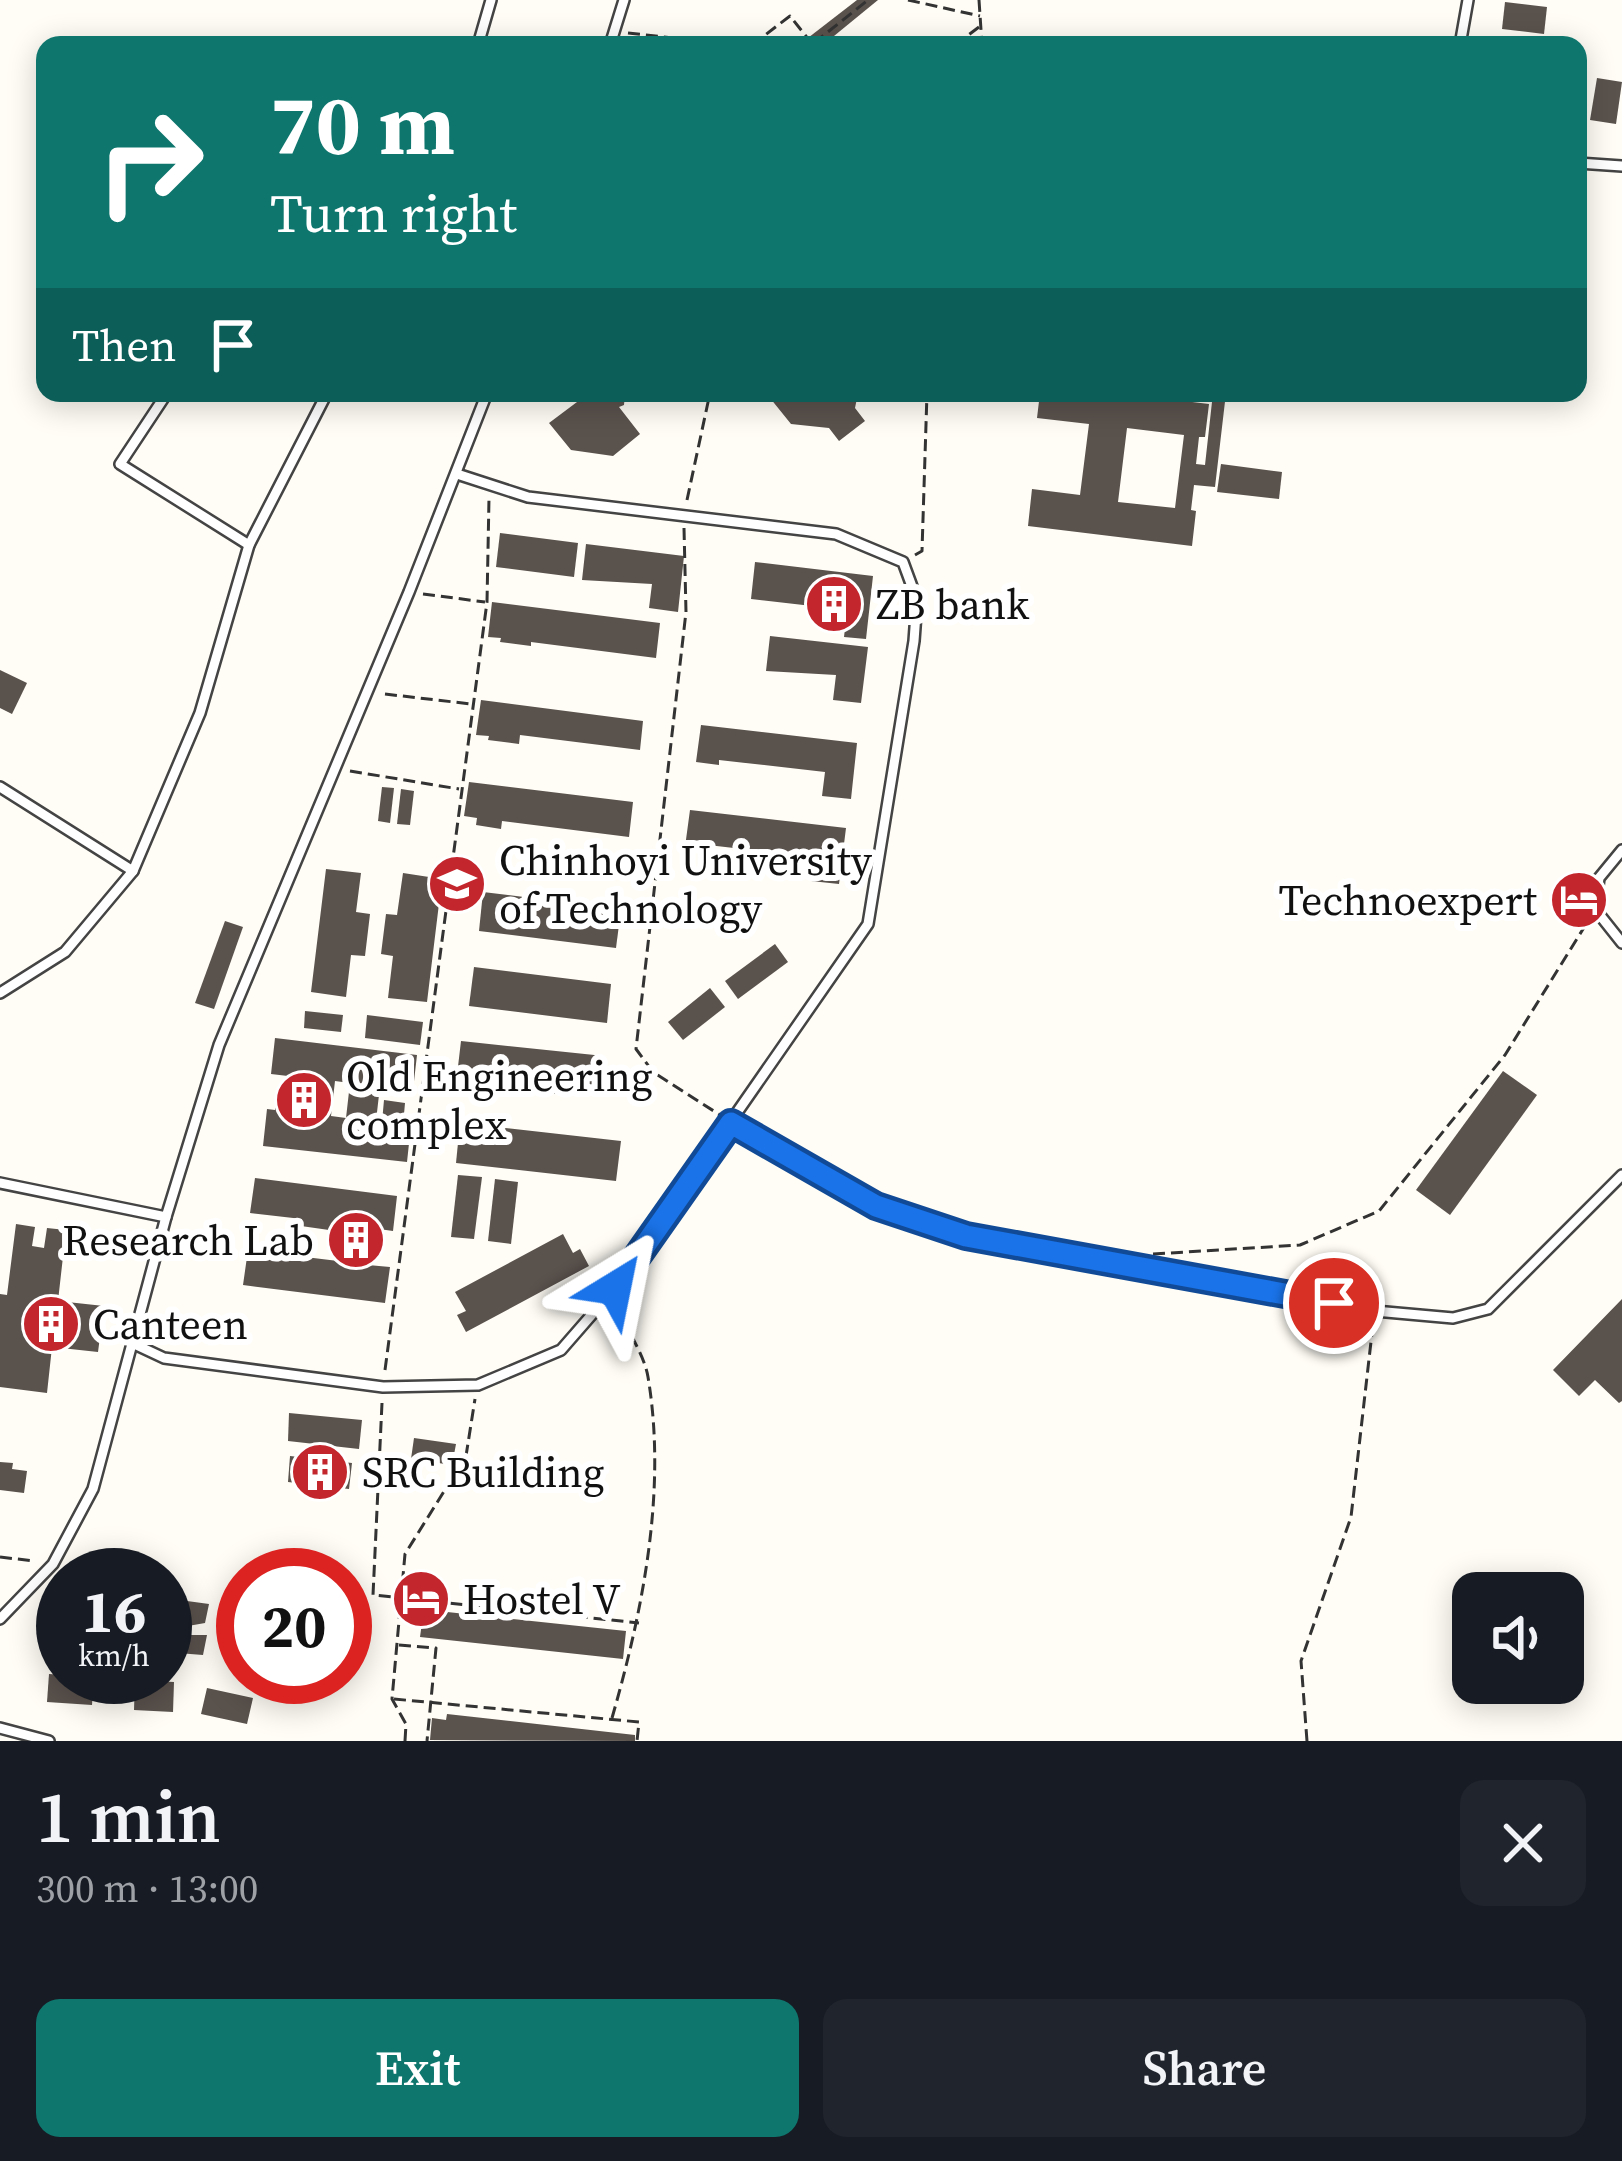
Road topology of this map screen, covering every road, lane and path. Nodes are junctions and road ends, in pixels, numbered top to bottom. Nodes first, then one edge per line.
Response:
1 (491, 0) edge
2 (624, 0) edge
3 (868, 0) edge
4 (908, 0) edge
5 (979, 0) edge
6 (1468, 0) edge
7 (980, 16) junction
8 (981, 26) junction
9 (614, 32) junction
10 (481, 36) edge
11 (613, 36) edge
12 (653, 36) edge
13 (764, 36) edge
14 (806, 36) edge
15 (824, 36) edge
16 (967, 36) edge
17 (982, 36) edge
18 (1462, 36) edge
19 (1587, 164) edge
20 (1622, 166) edge
21 (161, 402) edge
22 (322, 402) edge
23 (485, 402) edge
24 (708, 402) edge
25 (927, 402) edge
26 (457, 474) junction
27 (490, 488) junction
28 (684, 516) junction
29 (249, 544) junction
30 (903, 562) junction
31 (410, 592) junction
32 (487, 602) junction
33 (369, 688) junction
34 (472, 704) junction
35 (337, 766) junction
36 (0, 787) edge
37 (460, 789) junction
38 (1622, 850) edge
39 (134, 871) junction
40 (1595, 909) junction
41 (1622, 943) edge
42 (0, 994) edge
43 (731, 1123) junction
44 (1622, 1175) edge
45 (0, 1183) edge
46 (166, 1217) junction
47 (1131, 1267) junction
48 (615, 1288) junction
49 (1375, 1311) junction
50 (132, 1343) junction
51 (478, 1385) junction
52 (383, 1387) junction
53 (62, 1548) edge
54 (0, 1557) edge
55 (36, 1562) edge
56 (36, 1582) edge
57 (400, 1598) junction
58 (0, 1619) edge
59 (639, 1623) junction
60 (398, 1645) junction
61 (392, 1699) junction
62 (431, 1701) junction
63 (612, 1718) junction
64 (0, 1728) edge
65 (49, 1741) edge
66 (405, 1741) edge
67 (427, 1741) edge
68 (637, 1741) edge
69 (1307, 1741) edge

1 - 10 lane
2 - 9 lane
3 - 15 path
4 - 7 path
5 - 7 path
6 - 18 lane
7 - 8 path
8 - 16 path
8 - 17 path
9 - 11 lane
9 - 12 path
13 - 14 path
19 - 20 lane
21 - 29 lane
22 - 29 lane
23 - 26 lane
24 - 28 path
25 - 30 path
26 - 27 lane
26 - 31 lane
27 - 28 lane
27 - 32 path
28 - 30 lane
28 - 43 path
29 - 39 lane
30 - 43 lane
31 - 32 path
31 - 33 lane
32 - 34 path
33 - 34 path
33 - 35 lane
34 - 37 path
35 - 37 path
35 - 46 lane
36 - 39 lane
37 - 52 path
38 - 40 lane
39 - 42 lane
40 - 41 lane
40 - 47 path
43 - 47 lane
43 - 48 lane
44 - 49 lane
45 - 46 lane
46 - 50 lane
47 - 49 lane
48 - 51 lane
48 - 59 path
49 - 69 path
50 - 52 lane
50 - 53 lane
51 - 52 lane
51 - 57 path
52 - 57 path
54 - 55 path
56 - 58 lane
57 - 59 path
57 - 60 path
59 - 63 path
60 - 61 path
60 - 62 path
61 - 62 path
61 - 66 path
62 - 63 path
62 - 67 path
63 - 68 path
64 - 65 lane

